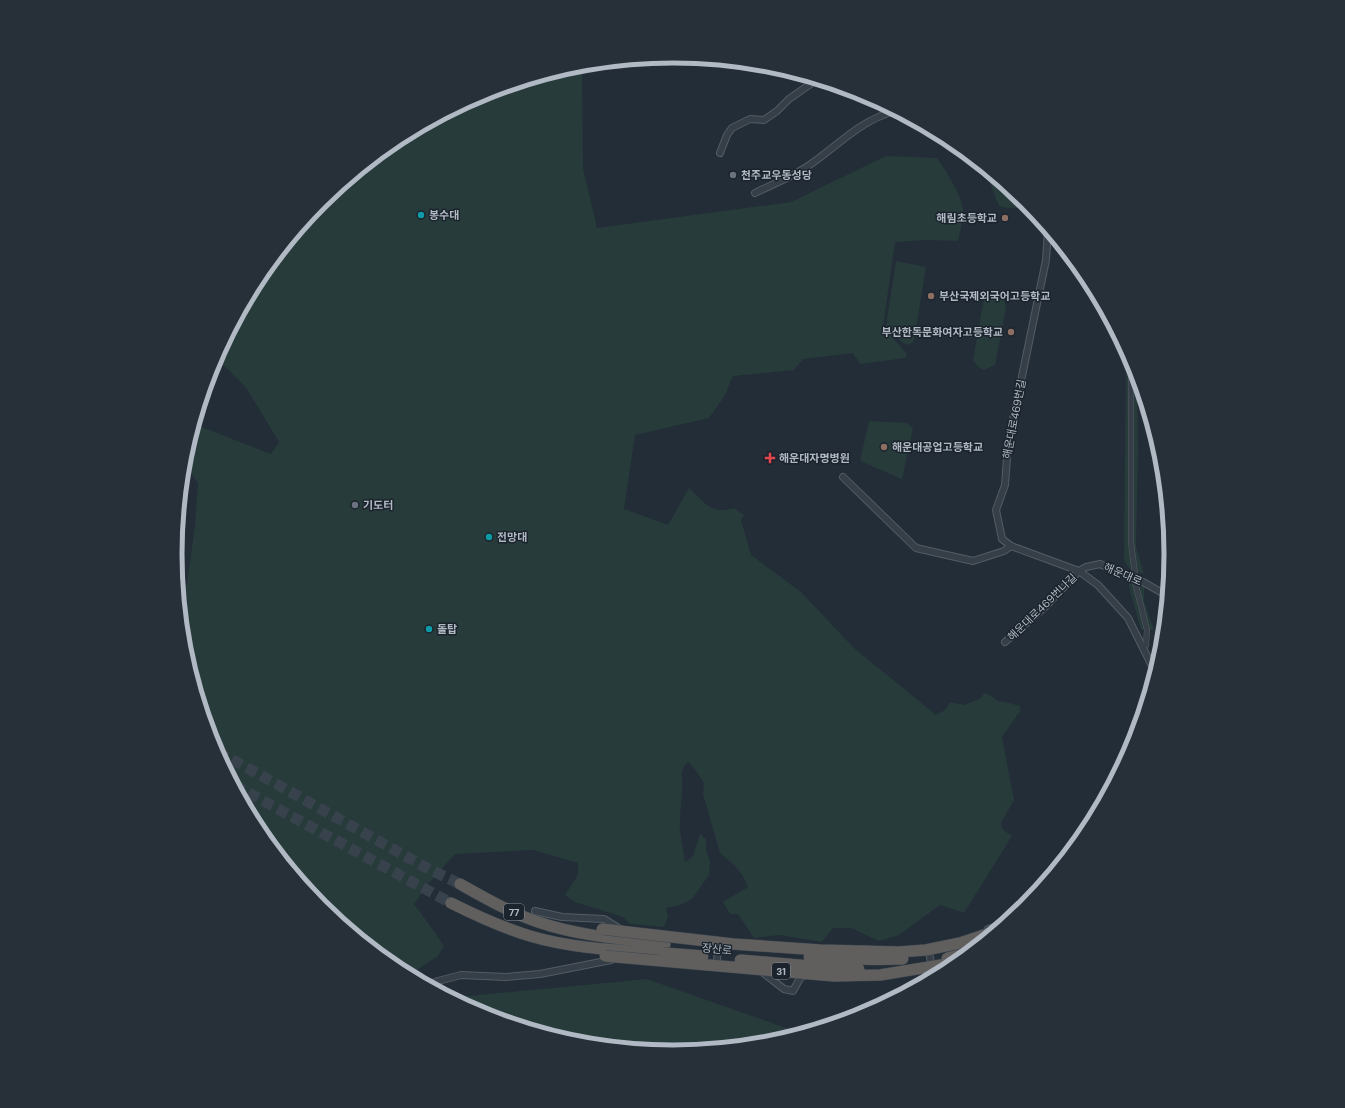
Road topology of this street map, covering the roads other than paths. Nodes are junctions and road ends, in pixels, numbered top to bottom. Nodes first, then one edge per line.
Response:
1 (811, 83) edge
2 (888, 113) edge
3 (720, 153) dead end
4 (755, 193) dead end
5 (1048, 237) edge
6 (1131, 380) edge
7 (843, 477) dead end
8 (1011, 546) junction
9 (1079, 572) junction
10 (1135, 575) dead end
11 (1135, 582) dead end
12 (1161, 592) edge
13 (1005, 642) dead end
14 (1146, 645) dead end
15 (1151, 665) edge
16 (460, 884) tunnel mouth
17 (451, 903) tunnel mouth
18 (535, 911) dead end
19 (988, 930) edge
20 (571, 931) junction
21 (530, 936) junction
22 (980, 936) edge
23 (970, 945) edge
24 (718, 946) junction
25 (929, 953) junction
26 (952, 957) edge
27 (717, 961) junction
28 (946, 961) edge
29 (931, 962) junction
30 (938, 966) edge
31 (434, 983) edge

1 - 3 street
2 - 4 street
5 - 8 street, 해운대로469번길
6 - 10 street
7 - 8 street
8 - 9 street
9 - 12 street, 해운대로
9 - 13 street, 해운대로469번나길
9 - 15 street
11 - 14 street
16 - 20 highway, 장산로 / 77
17 - 21 highway, 장산로 / 77
18 - 24 street
19 - 25 street
20 - 22 highway, bridge
20 - 23 highway, 장산로 / 77, bridge
21 - 26 highway, 장산로, bridge
21 - 30 highway, 31, bridge
24 - 25 street
24 - 27 street
25 - 29 street
27 - 29 street
27 - 31 street
28 - 29 street

